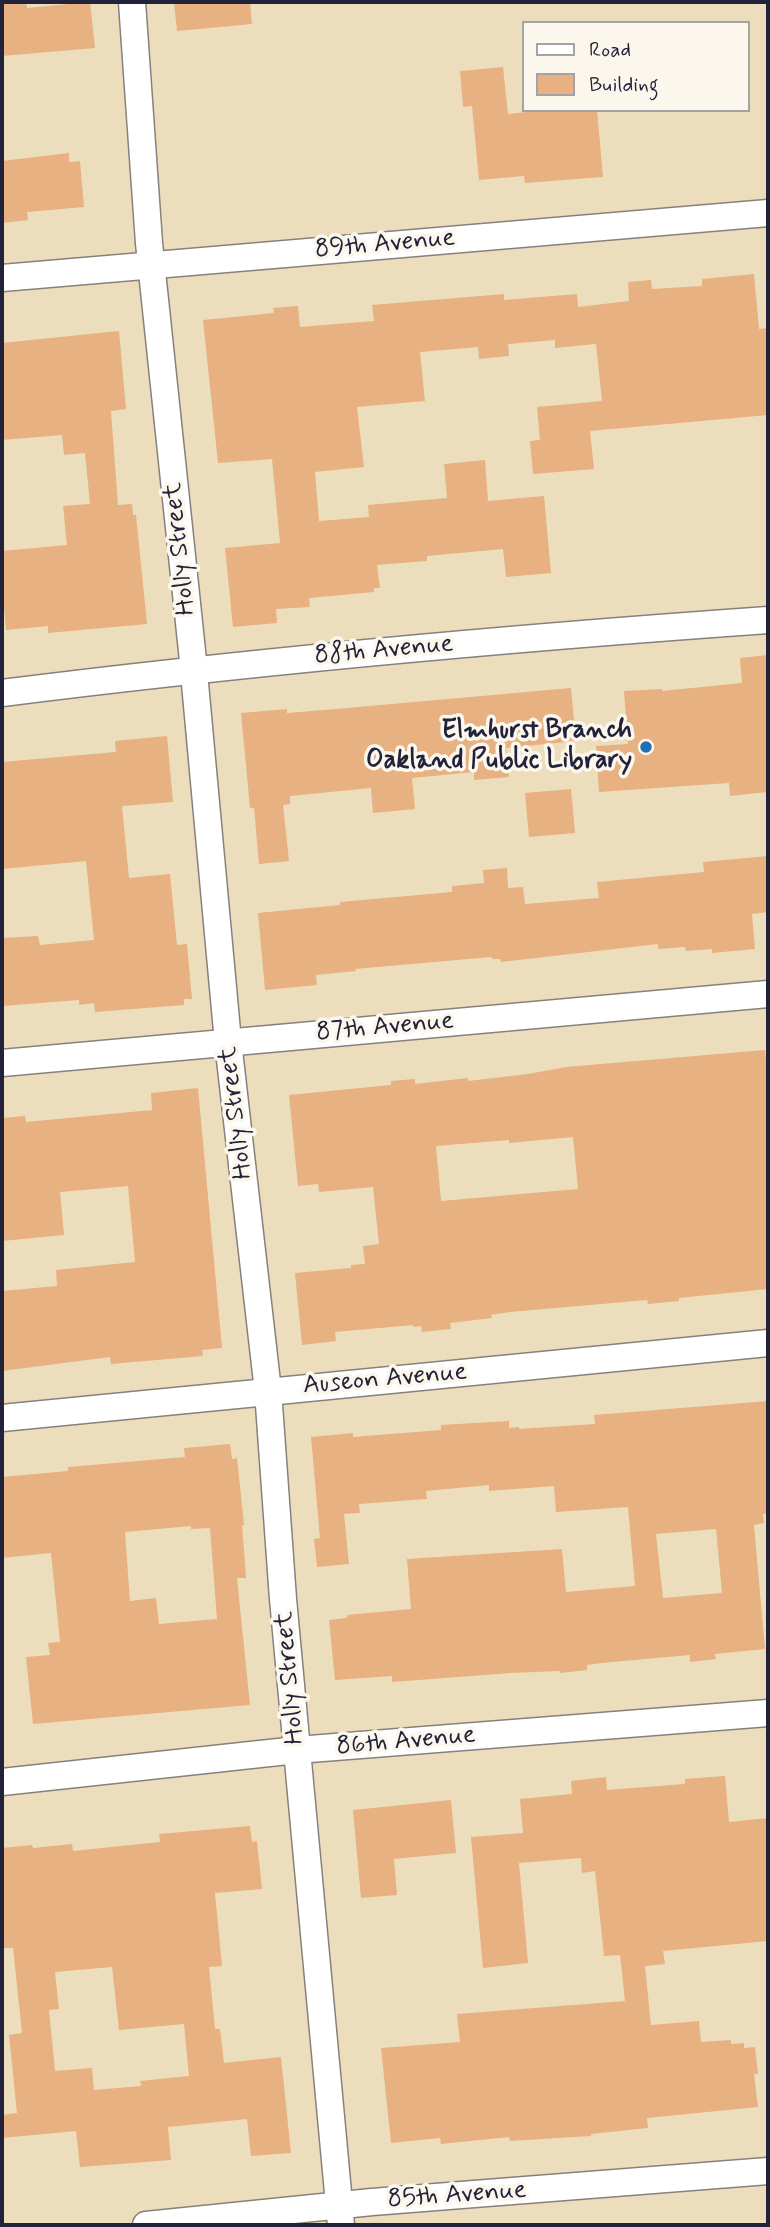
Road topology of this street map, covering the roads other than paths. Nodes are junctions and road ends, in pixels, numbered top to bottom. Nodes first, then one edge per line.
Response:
1 (132, 2) edge
2 (768, 214) edge
3 (152, 264) junction
4 (2, 278) edge
5 (768, 620) edge
6 (194, 669) junction
7 (2, 694) edge
8 (768, 994) edge
9 (228, 1042) junction
10 (2, 1063) edge
11 (768, 1343) edge
12 (268, 1391) junction
13 (2, 1418) edge
14 (768, 1713) edge
15 (297, 1750) junction
16 (2, 1782) edge
17 (768, 2171) edge
18 (340, 2216) edge
19 (146, 2225) edge

1 - 3 street, Holly Street
2 - 3 street, 89th Avenue
3 - 4 street, 89th Avenue
3 - 6 street, Holly Street
5 - 6 street, 88th Avenue
6 - 7 street, 88th Avenue
6 - 9 street, Holly Street
8 - 9 street, 87th Avenue
9 - 10 street, 87th Avenue
9 - 12 street, Holly Street
11 - 12 street, Auseon Avenue
12 - 13 street, Auseon Avenue
12 - 15 street, Holly Street
14 - 15 street, 86th Avenue
15 - 16 street, 86th Avenue
15 - 18 street, Holly Street
17 - 18 street, 85th Avenue
18 - 19 street, 85th Avenue

